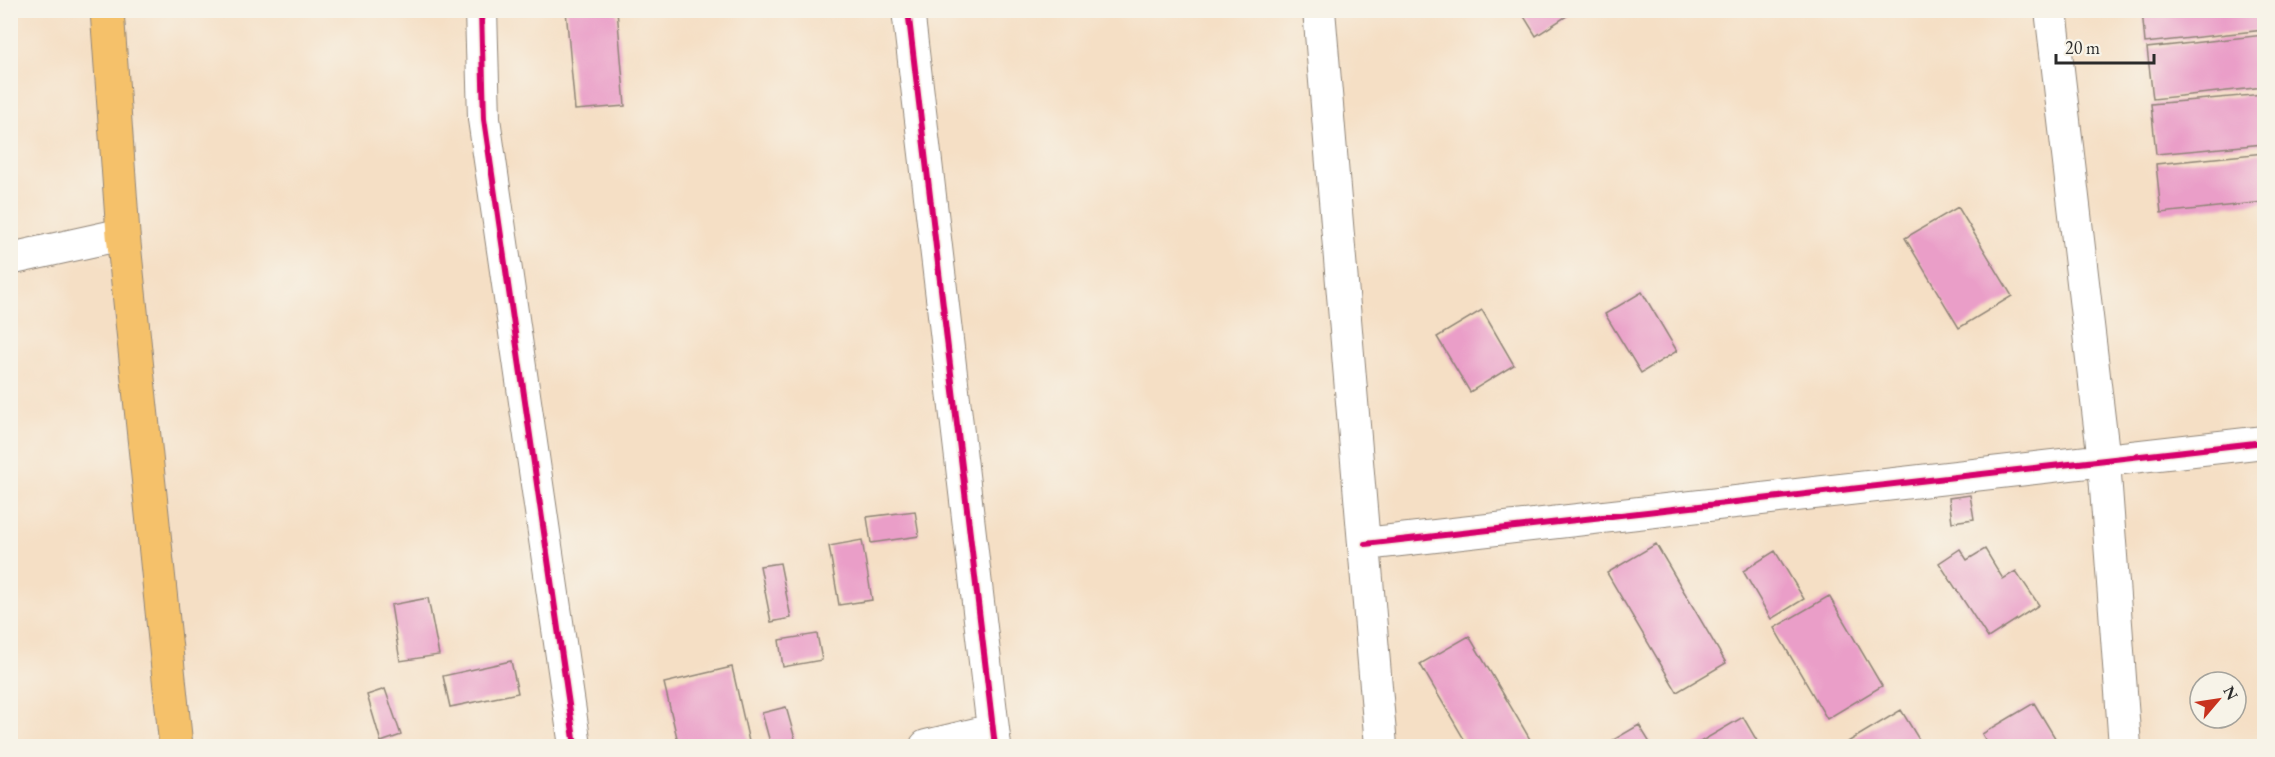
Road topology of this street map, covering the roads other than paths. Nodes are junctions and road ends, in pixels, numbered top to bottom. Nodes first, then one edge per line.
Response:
1 (106, 10) edge
2 (481, 10) edge
3 (908, 10) edge
4 (1319, 10) edge
5 (2051, 10) edge
6 (123, 234) junction
7 (10, 259) edge
8 (2265, 442) edge
9 (2104, 461) junction
10 (1365, 544) junction
11 (994, 738) edge
12 (176, 747) edge
13 (575, 747) edge
14 (926, 747) edge
15 (1381, 747) edge
16 (2125, 747) edge

1 - 6 main road
2 - 13 street
3 - 11 street
4 - 10 street
5 - 9 street
6 - 7 street
6 - 12 main road
8 - 9 street
9 - 10 street
9 - 16 street
10 - 15 street
11 - 14 street

